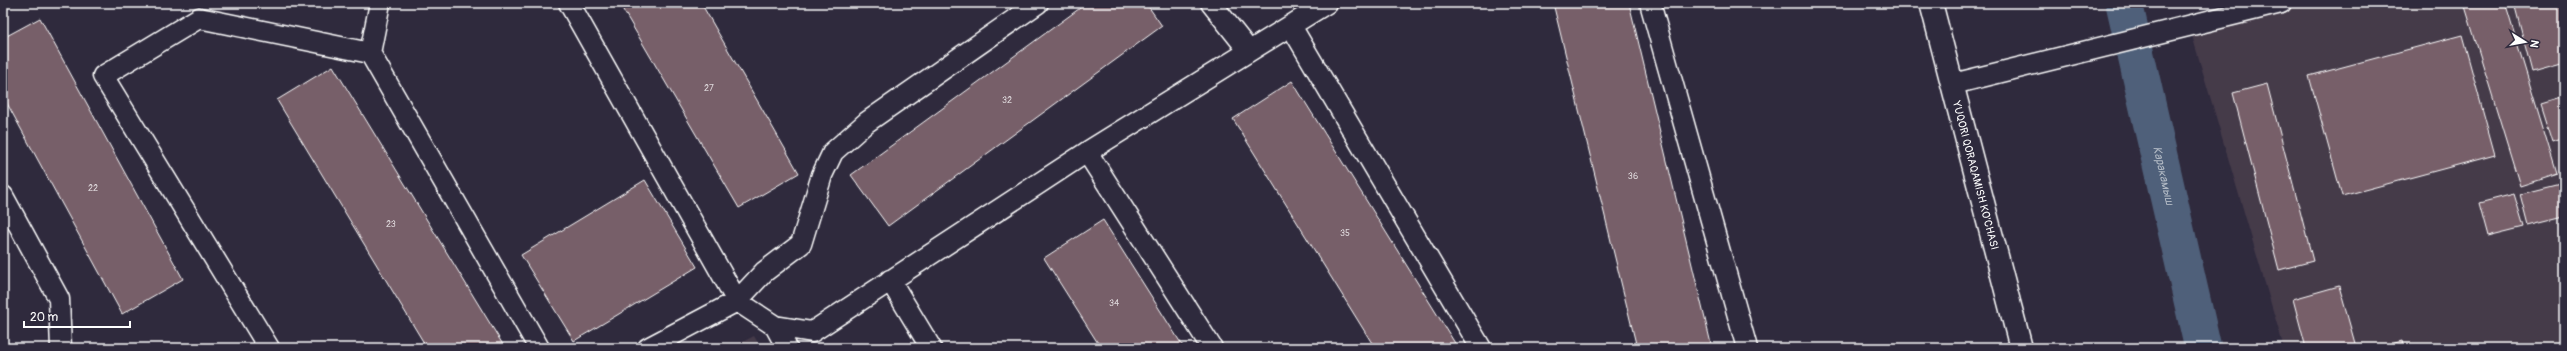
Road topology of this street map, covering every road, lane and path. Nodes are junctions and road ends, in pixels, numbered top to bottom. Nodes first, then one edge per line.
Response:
1 (380, 3) edge
2 (569, 3) edge
3 (1038, 3) edge
4 (1211, 3) edge
5 (1327, 3) edge
6 (1650, 3) edge
7 (1931, 3) edge
8 (2281, 3) edge
9 (1291, 26) junction
10 (1249, 51) junction
11 (370, 53) junction
12 (1953, 84) junction
13 (1087, 152) junction
14 (3, 196) edge
15 (890, 280) junction
16 (736, 301) junction
17 (775, 326) junction
18 (61, 348) edge
19 (270, 348) edge
20 (539, 348) edge
21 (648, 348) edge
22 (787, 348) edge
23 (931, 348) edge
24 (1212, 348) edge
25 (1481, 348) edge
26 (1747, 348) edge
27 (2020, 348) edge

1 - 11 lane
2 - 16 lane
3 - 16 lane
4 - 10 lane
5 - 9 lane
6 - 26 lane
7 - 12 street, YUQORI QORAQAMISH KO'CHASI
8 - 12 lane
9 - 10 lane
9 - 25 lane
10 - 13 lane
11 - 19 lane
11 - 20 lane
12 - 27 street, YUQORI QORAQAMISH KO'CHASI
13 - 15 lane
13 - 24 lane
14 - 18 lane
15 - 17 lane
15 - 23 lane
16 - 17 lane
16 - 21 lane
17 - 22 lane

